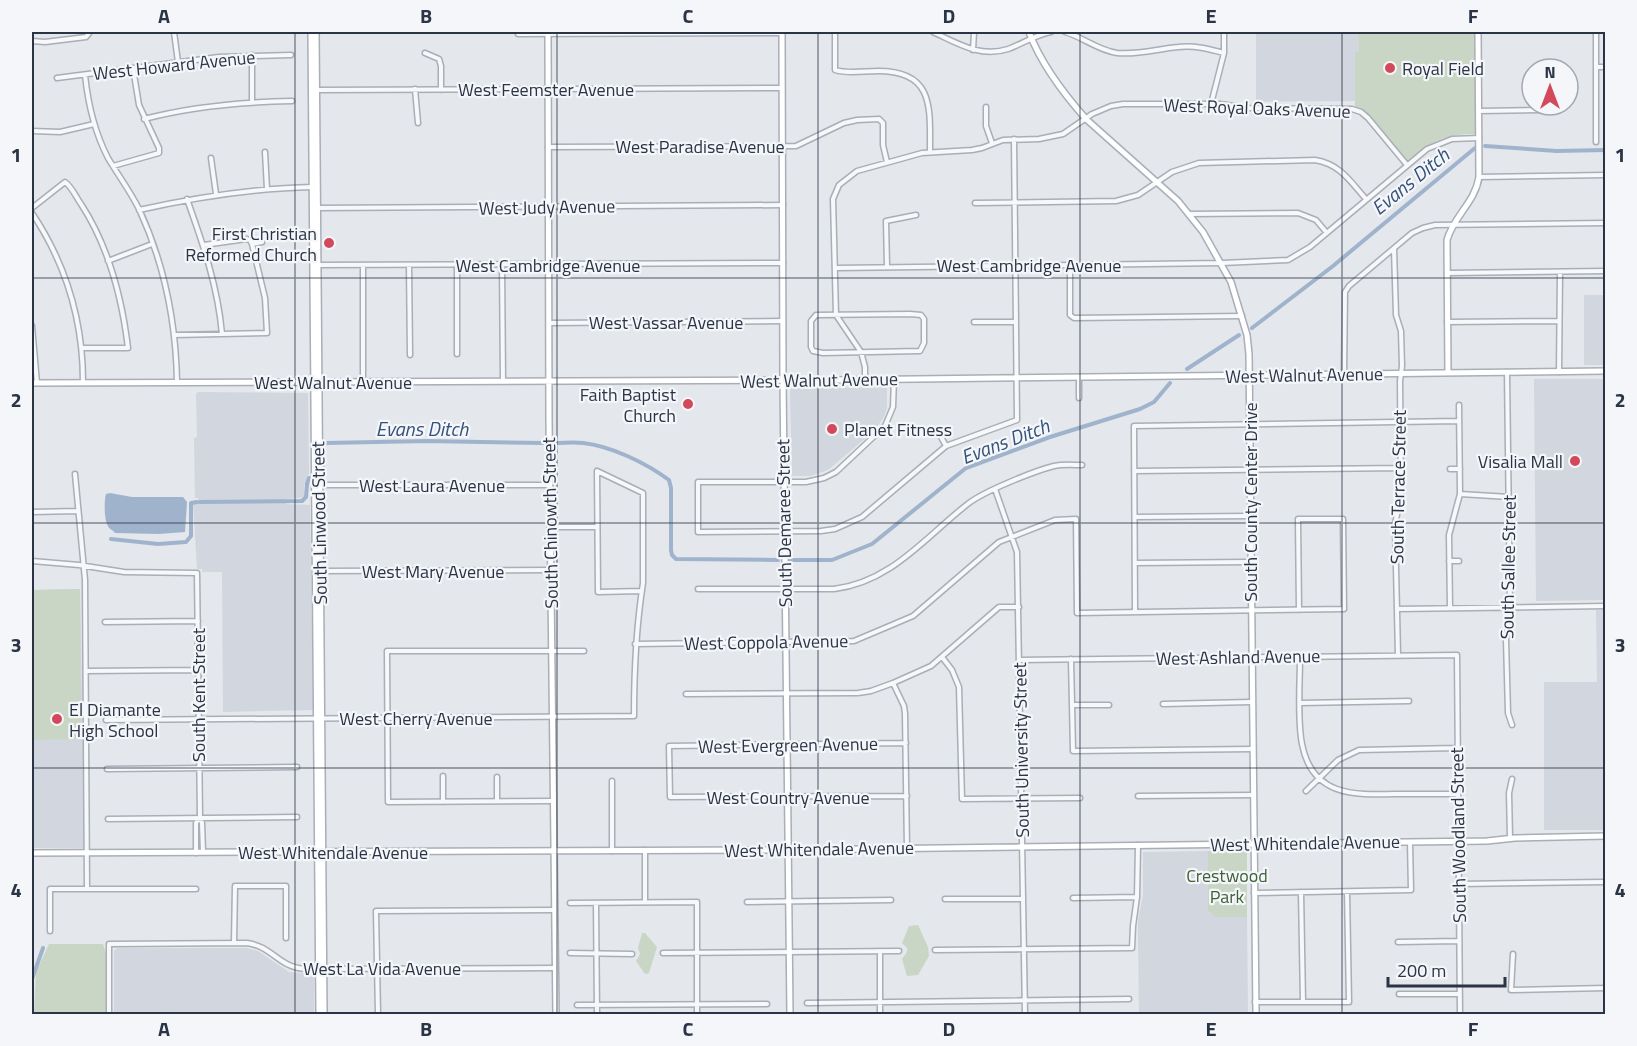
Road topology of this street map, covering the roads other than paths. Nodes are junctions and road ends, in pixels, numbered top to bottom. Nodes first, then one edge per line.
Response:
1 (90, 32) edge
2 (174, 32) edge
3 (311, 32) edge
4 (316, 32) edge
5 (782, 32) edge
6 (835, 32) edge
7 (933, 32) edge
8 (974, 32) edge
9 (1029, 32) edge
10 (1051, 32) edge
11 (1065, 32) edge
12 (1224, 32) edge
13 (1478, 32) edge
14 (1596, 32) edge
15 (548, 33) edge
16 (518, 34) dead end
17 (1031, 38) junction
18 (32, 41) edge
19 (973, 50) junction
20 (425, 53) dead end
21 (1224, 53) junction
22 (252, 55) junction
23 (291, 55) dead end
24 (178, 62) junction
25 (1596, 67) junction
26 (1605, 67) edge
27 (133, 69) junction
28 (85, 75) junction
29 (57, 78) dead end
30 (782, 88) junction
31 (415, 89) junction
32 (548, 89) junction
33 (313, 90) junction
34 (441, 90) junction
35 (292, 100) dead end
36 (252, 102) junction
37 (1210, 104) junction
38 (986, 107) dead end
39 (1520, 110) edge
40 (1479, 111) junction
41 (1086, 119) junction
42 (144, 120) junction
43 (418, 123) dead end
44 (94, 124) junction
45 (32, 131) edge
46 (1479, 138) junction
47 (1014, 139) junction
48 (1596, 142) dead end
49 (992, 143) junction
50 (783, 146) junction
51 (548, 147) junction
52 (930, 151) junction
53 (265, 152) dead end
54 (211, 158) dead end
55 (887, 162) junction
56 (1407, 165) junction
57 (113, 166) junction
58 (1605, 175) edge
59 (1479, 177) junction
60 (1158, 182) junction
61 (314, 187) junction
62 (267, 189) junction
63 (216, 194) junction
64 (187, 199) junction
65 (1366, 200) junction
66 (975, 203) dead end
67 (1014, 203) junction
68 (783, 205) junction
69 (548, 207) junction
70 (32, 208) edge
71 (314, 208) junction
72 (139, 210) junction
73 (32, 213) edge
74 (1190, 213) junction
75 (916, 215) dead end
76 (1605, 223) edge
77 (1453, 225) junction
78 (1327, 233) junction
79 (262, 242) dead end
80 (153, 244) junction
81 (252, 244) junction
82 (204, 245) junction
83 (1394, 249) junction
84 (108, 261) junction
85 (783, 263) junction
86 (1222, 263) junction
87 (314, 265) junction
88 (363, 265) junction
89 (410, 265) junction
90 (457, 265) junction
91 (502, 265) junction
92 (549, 265) junction
93 (1015, 265) junction
94 (1070, 265) junction
95 (887, 266) junction
96 (836, 268) junction
97 (1605, 271) edge
98 (1560, 272) junction
99 (1447, 273) junction
100 (836, 315) junction
101 (1242, 316) junction
102 (783, 321) junction
103 (1559, 321) junction
104 (975, 322) dead end
105 (1015, 322) junction
106 (1447, 322) junction
107 (549, 323) junction
108 (32, 326) edge
109 (222, 334) junction
110 (174, 335) junction
111 (82, 348) junction
112 (861, 352) junction
113 (457, 354) dead end
114 (410, 355) dead end
115 (1605, 371) edge
116 (1508, 372) junction
117 (1559, 372) junction
118 (1448, 373) junction
119 (1344, 374) junction
120 (1401, 374) junction
121 (1249, 375) junction
122 (1079, 377) junction
123 (1016, 378) junction
124 (894, 379) junction
125 (783, 380) junction
126 (865, 380) junction
127 (503, 381) junction
128 (549, 381) junction
129 (83, 382) junction
130 (177, 382) junction
131 (315, 382) junction
132 (363, 382) junction
133 (34, 383) edge
134 (1079, 398) dead end
135 (1459, 405) dead end
136 (1400, 422) junction
137 (1459, 422) junction
138 (1250, 424) junction
139 (940, 435) dead end
140 (946, 446) junction
141 (1082, 465) dead end
142 (1401, 468) junction
143 (1450, 469) dead end
144 (1460, 469) junction
145 (1249, 470) junction
146 (1134, 471) junction
147 (75, 474) dead end
148 (784, 482) junction
149 (317, 485) junction
150 (550, 485) junction
151 (995, 489) junction
152 (1460, 494) junction
153 (1509, 497) junction
154 (78, 511) junction
155 (32, 512) edge
156 (1250, 516) junction
157 (1135, 517) junction
158 (551, 527) junction
159 (597, 527) junction
160 (784, 531) junction
161 (1013, 536) junction
162 (32, 561) edge
163 (1449, 561) junction
164 (1459, 561) dead end
165 (1250, 562) junction
166 (1135, 563) junction
167 (84, 566) junction
168 (551, 570) junction
169 (317, 572) junction
170 (698, 589) dead end
171 (785, 589) junction
172 (642, 591) junction
173 (1019, 606) junction
174 (1605, 606) edge
175 (1510, 607) junction
176 (1449, 608) junction
177 (1397, 609) junction
178 (1299, 610) junction
179 (1251, 611) junction
180 (1135, 612) junction
181 (198, 621) junction
182 (105, 622) dead end
183 (635, 644) junction
184 (786, 644) junction
185 (552, 650) junction
186 (584, 651) dead end
187 (1398, 655) junction
188 (1456, 655) joint
189 (1251, 656) junction
190 (1300, 656) junction
191 (942, 657) junction
192 (1071, 659) junction
193 (1019, 660) junction
194 (198, 670) junction
195 (86, 672) junction
196 (893, 683) junction
197 (686, 694) dead end
198 (786, 694) junction
199 (1409, 701) dead end
200 (1251, 702) junction
201 (1300, 703) junction
202 (1163, 704) dead end
203 (1072, 705) junction
204 (1109, 705) dead end
205 (387, 717) junction
206 (553, 717) junction
207 (319, 718) junction
208 (198, 719) junction
209 (106, 720) dead end
210 (1512, 725) dead end
211 (906, 743) junction
212 (787, 745) junction
213 (1457, 748) junction
214 (1252, 749) junction
215 (297, 767) dead end
216 (199, 768) junction
217 (107, 769) dead end
218 (443, 776) dead end
219 (497, 777) dead end
220 (1319, 778) junction
221 (1512, 779) dead end
222 (612, 781) dead end
223 (1306, 791) dead end
224 (1457, 794) junction
225 (1252, 795) junction
226 (907, 796) junction
227 (1138, 796) dead end
228 (669, 797) joint
229 (788, 797) junction
230 (1022, 798) junction
231 (1080, 798) dead end
232 (497, 801) junction
233 (553, 801) junction
234 (443, 802) junction
235 (297, 816) dead end
236 (200, 818) junction
237 (108, 819) dead end
238 (1605, 836) edge
239 (1510, 838) junction
240 (1458, 841) junction
241 (1410, 842) junction
242 (1254, 844) junction
243 (1138, 845) junction
244 (1023, 846) junction
245 (907, 849) junction
246 (645, 850) junction
247 (788, 850) junction
248 (554, 851) junction
249 (612, 851) junction
250 (320, 852) junction
251 (32, 853) edge
252 (87, 853) junction
253 (200, 853) junction
254 (1605, 882) edge
255 (1459, 884) junction
256 (87, 889) junction
257 (196, 889) dead end
258 (1301, 892) junction
259 (1347, 892) junction
260 (1254, 893) junction
261 (1137, 897) junction
262 (1073, 898) dead end
263 (945, 899) dead end
264 (1023, 899) junction
265 (891, 900) dead end
266 (789, 901) junction
267 (645, 902) junction
268 (747, 902) dead end
269 (570, 903) dead end
270 (596, 903) junction
271 (555, 910) junction
272 (50, 931) dead end
273 (286, 938) dead end
274 (1459, 941) junction
275 (1398, 942) dead end
276 (234, 943) junction
277 (1024, 949) junction
278 (935, 950) dead end
279 (880, 951) junction
280 (899, 951) dead end
281 (789, 952) junction
282 (570, 953) dead end
283 (663, 953) dead end
284 (697, 953) junction
285 (596, 954) junction
286 (632, 954) dead end
287 (1513, 954) dead end
288 (555, 968) junction
289 (321, 969) junction
290 (377, 969) junction
291 (1605, 988) edge
292 (1399, 994) dead end
293 (1459, 994) junction
294 (1129, 999) dead end
295 (1025, 1000) junction
296 (880, 1002) junction
297 (1255, 1002) junction
298 (1303, 1002) junction
299 (807, 1003) dead end
300 (767, 1004) dead end
301 (577, 1005) dead end
302 (597, 1005) junction
303 (697, 1005) junction
304 (109, 1014) edge
305 (319, 1014) edge
306 (324, 1014) edge
307 (378, 1014) edge
308 (556, 1014) edge
309 (597, 1014) edge
310 (697, 1014) edge
311 (790, 1014) edge
312 (880, 1014) edge
313 (1025, 1014) edge
314 (1256, 1014) edge
315 (1460, 1014) edge

1 - 18 street
2 - 24 street
3 - 33 street, South Linwood Street
4 - 33 street, South Linwood Street
5 - 15 street
5 - 30 street, South Demaree Street
6 - 52 street
7 - 19 street
8 - 19 street
9 - 17 street, South County Center Drive
10 - 17 street
11 - 21 street
12 - 21 street
13 - 40 street
14 - 25 street
15 - 16 street
15 - 32 street, South Chinowth Street
17 - 19 street
17 - 41 street, South County Center Drive
20 - 34 street
21 - 37 street
22 - 23 street, West Howard Avenue
22 - 24 street, West Howard Avenue
22 - 36 street
24 - 27 street, West Howard Avenue
25 - 26 street
25 - 48 street
27 - 28 street, West Howard Avenue
27 - 42 street
28 - 29 street, West Howard Avenue
28 - 44 street
30 - 32 street, West Feemster Avenue
30 - 50 street, South Demaree Street
31 - 33 street, West Feemster Avenue
31 - 34 street, West Feemster Avenue
31 - 43 street
32 - 34 street, West Feemster Avenue
32 - 51 street, South Chinowth Street
33 - 61 street, South Linwood Street
35 - 36 street
36 - 42 street
37 - 41 street, West Royal Oaks Avenue
37 - 56 street, West Royal Oaks Avenue
38 - 49 street
39 - 40 street
40 - 46 street
41 - 47 street, West Royal Oaks Avenue
41 - 60 street, South County Center Drive
42 - 57 street
44 - 45 street
44 - 57 street
46 - 56 street, West Cambridge Avenue
46 - 59 street
47 - 49 street, West Royal Oaks Avenue
47 - 67 street
49 - 52 street, West Royal Oaks Avenue
50 - 51 street, West Paradise Avenue
50 - 55 street, West Paradise Avenue
50 - 68 street, South Demaree Street
51 - 69 street, South Chinowth Street
52 - 55 street, West Royal Oaks Avenue
53 - 62 street
54 - 63 street
55 - 96 street, West Royal Oaks Avenue
56 - 65 street, West Cambridge Avenue
57 - 72 street
58 - 59 street
59 - 77 street
60 - 65 street
60 - 67 street
60 - 74 street, South County Center Drive
61 - 62 street
61 - 71 street, South Linwood Street
62 - 63 street
63 - 64 street
64 - 72 street
64 - 82 street
65 - 78 street, West Cambridge Avenue
66 - 67 street
67 - 93 street
68 - 69 street, West Judy Avenue
68 - 85 street, South Demaree Street
69 - 71 street, West Judy Avenue
69 - 92 street, South Chinowth Street
70 - 84 street
71 - 87 street, South Linwood Street
72 - 80 street
73 - 111 street
74 - 78 street
74 - 86 street, South County Center Drive
75 - 95 street
76 - 77 street
77 - 83 street
77 - 99 street
78 - 86 street, West Cambridge Avenue
79 - 81 street
80 - 84 street
80 - 110 street
81 - 82 street
81 - 109 street
82 - 109 street
83 - 119 street
83 - 120 street, South Terrace Street
84 - 111 street
85 - 92 street, West Cambridge Avenue
85 - 102 street, South Demaree Street
86 - 94 street, West Cambridge Avenue
86 - 101 street, South County Center Drive
87 - 88 street, West Cambridge Avenue
87 - 131 street, South Linwood Street
88 - 89 street, West Cambridge Avenue
88 - 132 street
89 - 90 street, West Cambridge Avenue
89 - 114 street
90 - 91 street, West Cambridge Avenue
90 - 113 street
91 - 92 street, West Cambridge Avenue
91 - 127 street
92 - 107 street, South Chinowth Street
93 - 94 street, West Cambridge Avenue
93 - 95 street, West Cambridge Avenue
93 - 105 street
94 - 101 street
95 - 96 street, West Cambridge Avenue
96 - 100 street
97 - 98 street
98 - 99 street
98 - 103 street
99 - 106 street
100 - 112 street
100 - 112 street
100 - 112 street
101 - 121 street, South County Center Drive
102 - 107 street, West Vassar Avenue
102 - 125 street, South Demaree Street
103 - 106 street
103 - 117 street
104 - 105 street
105 - 123 street
106 - 118 street
107 - 128 street, South Chinowth Street
108 - 133 street
109 - 110 street
110 - 130 street
111 - 129 street
112 - 126 street
115 - 117 street, West Walnut Avenue
116 - 117 street, West Walnut Avenue
116 - 118 street, West Walnut Avenue
116 - 153 street, South Sallee Street
118 - 120 street, West Walnut Avenue
119 - 120 street, West Walnut Avenue
119 - 121 street, West Walnut Avenue
120 - 136 street, South Terrace Street
121 - 122 street, West Walnut Avenue
121 - 138 street, South County Center Drive
122 - 123 street, West Walnut Avenue
122 - 134 street
123 - 124 street, West Walnut Avenue
123 - 140 street
124 - 126 street, West Walnut Avenue
124 - 148 street
125 - 126 street, West Walnut Avenue
125 - 128 street, West Walnut Avenue
125 - 148 street, South Demaree Street
127 - 128 street, West Walnut Avenue
127 - 132 street, West Walnut Avenue
128 - 150 street, South Chinowth Street
129 - 130 street, West Walnut Avenue
129 - 133 street, West Walnut Avenue
130 - 131 street, West Walnut Avenue
131 - 132 street, West Walnut Avenue
131 - 149 street, South Linwood Street
135 - 137 street
136 - 137 street
136 - 138 street
136 - 142 street, South Terrace Street
137 - 144 street
138 - 145 street, South County Center Drive
138 - 146 street
139 - 140 street
140 - 160 street
141 - 151 street
142 - 145 street
142 - 177 street, South Terrace Street
143 - 144 street
144 - 152 street
145 - 146 street
145 - 156 street, South County Center Drive
146 - 157 street
147 - 154 street
148 - 160 street, South Demaree Street
148 - 160 street
149 - 150 street, West Laura Avenue
149 - 169 street, South Linwood Street
150 - 158 street, South Chinowth Street
151 - 161 street, South University Street
151 - 171 street
152 - 153 street
152 - 163 street
153 - 175 street, South Sallee Street
154 - 155 street
154 - 167 street
156 - 157 street
156 - 165 street, South County Center Drive
157 - 166 street
158 - 159 street
158 - 168 street, South Chinowth Street
159 - 172 street
159 - 172 street
160 - 171 street, South Demaree Street
161 - 173 street, South University Street
161 - 180 street, West Coppola Avenue
161 - 184 street, West Coppola Avenue
162 - 167 street
163 - 164 street
163 - 176 street
165 - 166 street
165 - 179 street, South County Center Drive
166 - 180 street
167 - 181 street, South Kent Street
167 - 195 street
168 - 169 street, West Mary Avenue
168 - 185 street, South Chinowth Street
169 - 207 street, South Linwood Street
170 - 171 street
171 - 184 street, South Demaree Street
172 - 183 street
173 - 191 street
173 - 193 street, South University Street
174 - 175 street
175 - 176 street
175 - 210 street, South Sallee Street
176 - 177 street
177 - 187 street, South Terrace Street
178 - 178 street
178 - 179 street
179 - 180 street
179 - 189 street, South County Center Drive
181 - 182 street
181 - 194 street, South Kent Street
183 - 184 street, West Coppola Avenue
183 - 206 street, West Cherry Avenue
184 - 198 street, South Demaree Street
185 - 186 street
185 - 205 street
185 - 206 street, South Chinowth Street
187 - 188 street, West Ashland Avenue
187 - 190 street, West Ashland Avenue
188 - 213 street, South Woodland Street
189 - 190 street, West Ashland Avenue
189 - 192 street, West Ashland Avenue
189 - 200 street, South County Center Drive
190 - 201 street
191 - 196 street
191 - 230 street
192 - 193 street, West Ashland Avenue
192 - 203 street
193 - 230 street, South University Street
194 - 195 street
194 - 208 street, South Kent Street
195 - 252 street
196 - 198 street
196 - 211 street
197 - 198 street
198 - 212 street, South Demaree Street
199 - 201 street
200 - 202 street
200 - 214 street, South County Center Drive
201 - 220 street
203 - 204 street
203 - 214 street
205 - 206 street, West Cherry Avenue
205 - 207 street, West Cherry Avenue
205 - 234 street
206 - 233 street, South Chinowth Street
207 - 208 street, West Cherry Avenue
207 - 250 street, South Linwood Street
208 - 209 street, West Cherry Avenue
208 - 216 street, South Kent Street
211 - 212 street, West Evergreen Avenue
211 - 226 street
212 - 228 street, West Evergreen Avenue
212 - 229 street, South Demaree Street
213 - 220 street
213 - 224 street, South Woodland Street
214 - 225 street, South County Center Drive
215 - 216 street
216 - 217 street
216 - 236 street, South Kent Street
218 - 234 street
219 - 232 street
220 - 223 street
220 - 224 street
221 - 239 street
222 - 249 street
224 - 240 street, South Woodland Street
225 - 227 street
225 - 242 street, South County Center Drive
226 - 229 street, West Country Avenue
226 - 245 street
228 - 229 street, West Country Avenue
229 - 247 street, South Demaree Street
230 - 231 street
230 - 244 street, South University Street
232 - 233 street
232 - 234 street
233 - 248 street, South Chinowth Street
235 - 236 street
236 - 237 street
236 - 253 street, South Kent Street
238 - 239 street, West Whitendale Avenue
239 - 240 street, West Whitendale Avenue
240 - 241 street, West Whitendale Avenue
240 - 255 street, South Woodland Street
241 - 242 street, West Whitendale Avenue
241 - 259 street
242 - 243 street, West Whitendale Avenue
242 - 260 street, South County Center Drive
243 - 244 street, West Whitendale Avenue
243 - 261 street
244 - 245 street, West Whitendale Avenue
244 - 264 street, South University Street
245 - 247 street, West Whitendale Avenue
246 - 247 street, West Whitendale Avenue
246 - 249 street, West Whitendale Avenue
246 - 267 street
247 - 266 street, South Demaree Street
248 - 249 street, West Whitendale Avenue
248 - 250 street, West Whitendale Avenue
248 - 271 street, South Chinowth Street
250 - 253 street, West Whitendale Avenue
250 - 289 street, South Linwood Street
251 - 252 street, West Whitendale Avenue
252 - 253 street, West Whitendale Avenue
252 - 256 street
254 - 255 street
255 - 274 street, South Woodland Street
256 - 257 street
256 - 272 street
258 - 259 street
258 - 260 street
258 - 298 street
259 - 298 street
260 - 297 street, South County Center Drive
261 - 262 street
261 - 277 street
263 - 264 street
264 - 277 street, South University Street
265 - 266 street
266 - 268 street
266 - 281 street, South Demaree Street
267 - 270 street
267 - 284 street
269 - 270 street
270 - 285 street
271 - 288 street, South Chinowth Street
271 - 290 street
273 - 276 street
274 - 275 street
274 - 293 street, South Woodland Street
276 - 289 street, West La Vida Avenue
276 - 304 street, West La Vida Avenue
277 - 278 street
277 - 295 street, South University Street
279 - 280 street
279 - 281 street
279 - 296 street
281 - 284 street
281 - 311 street, South Demaree Street
282 - 285 street
283 - 284 street
284 - 303 street
285 - 286 street
285 - 302 street
287 - 291 street
288 - 290 street, West La Vida Avenue
288 - 308 street, South Chinowth Street
289 - 290 street, West La Vida Avenue
289 - 305 street, South Linwood Street
289 - 306 street, South Linwood Street
290 - 307 street
292 - 293 street
293 - 315 street, South Woodland Street
294 - 295 street
295 - 296 street
295 - 313 street, South University Street
296 - 299 street
296 - 312 street
297 - 298 street
297 - 314 street, South County Center Drive
300 - 303 street
301 - 302 street
302 - 303 street
302 - 309 street
303 - 310 street

